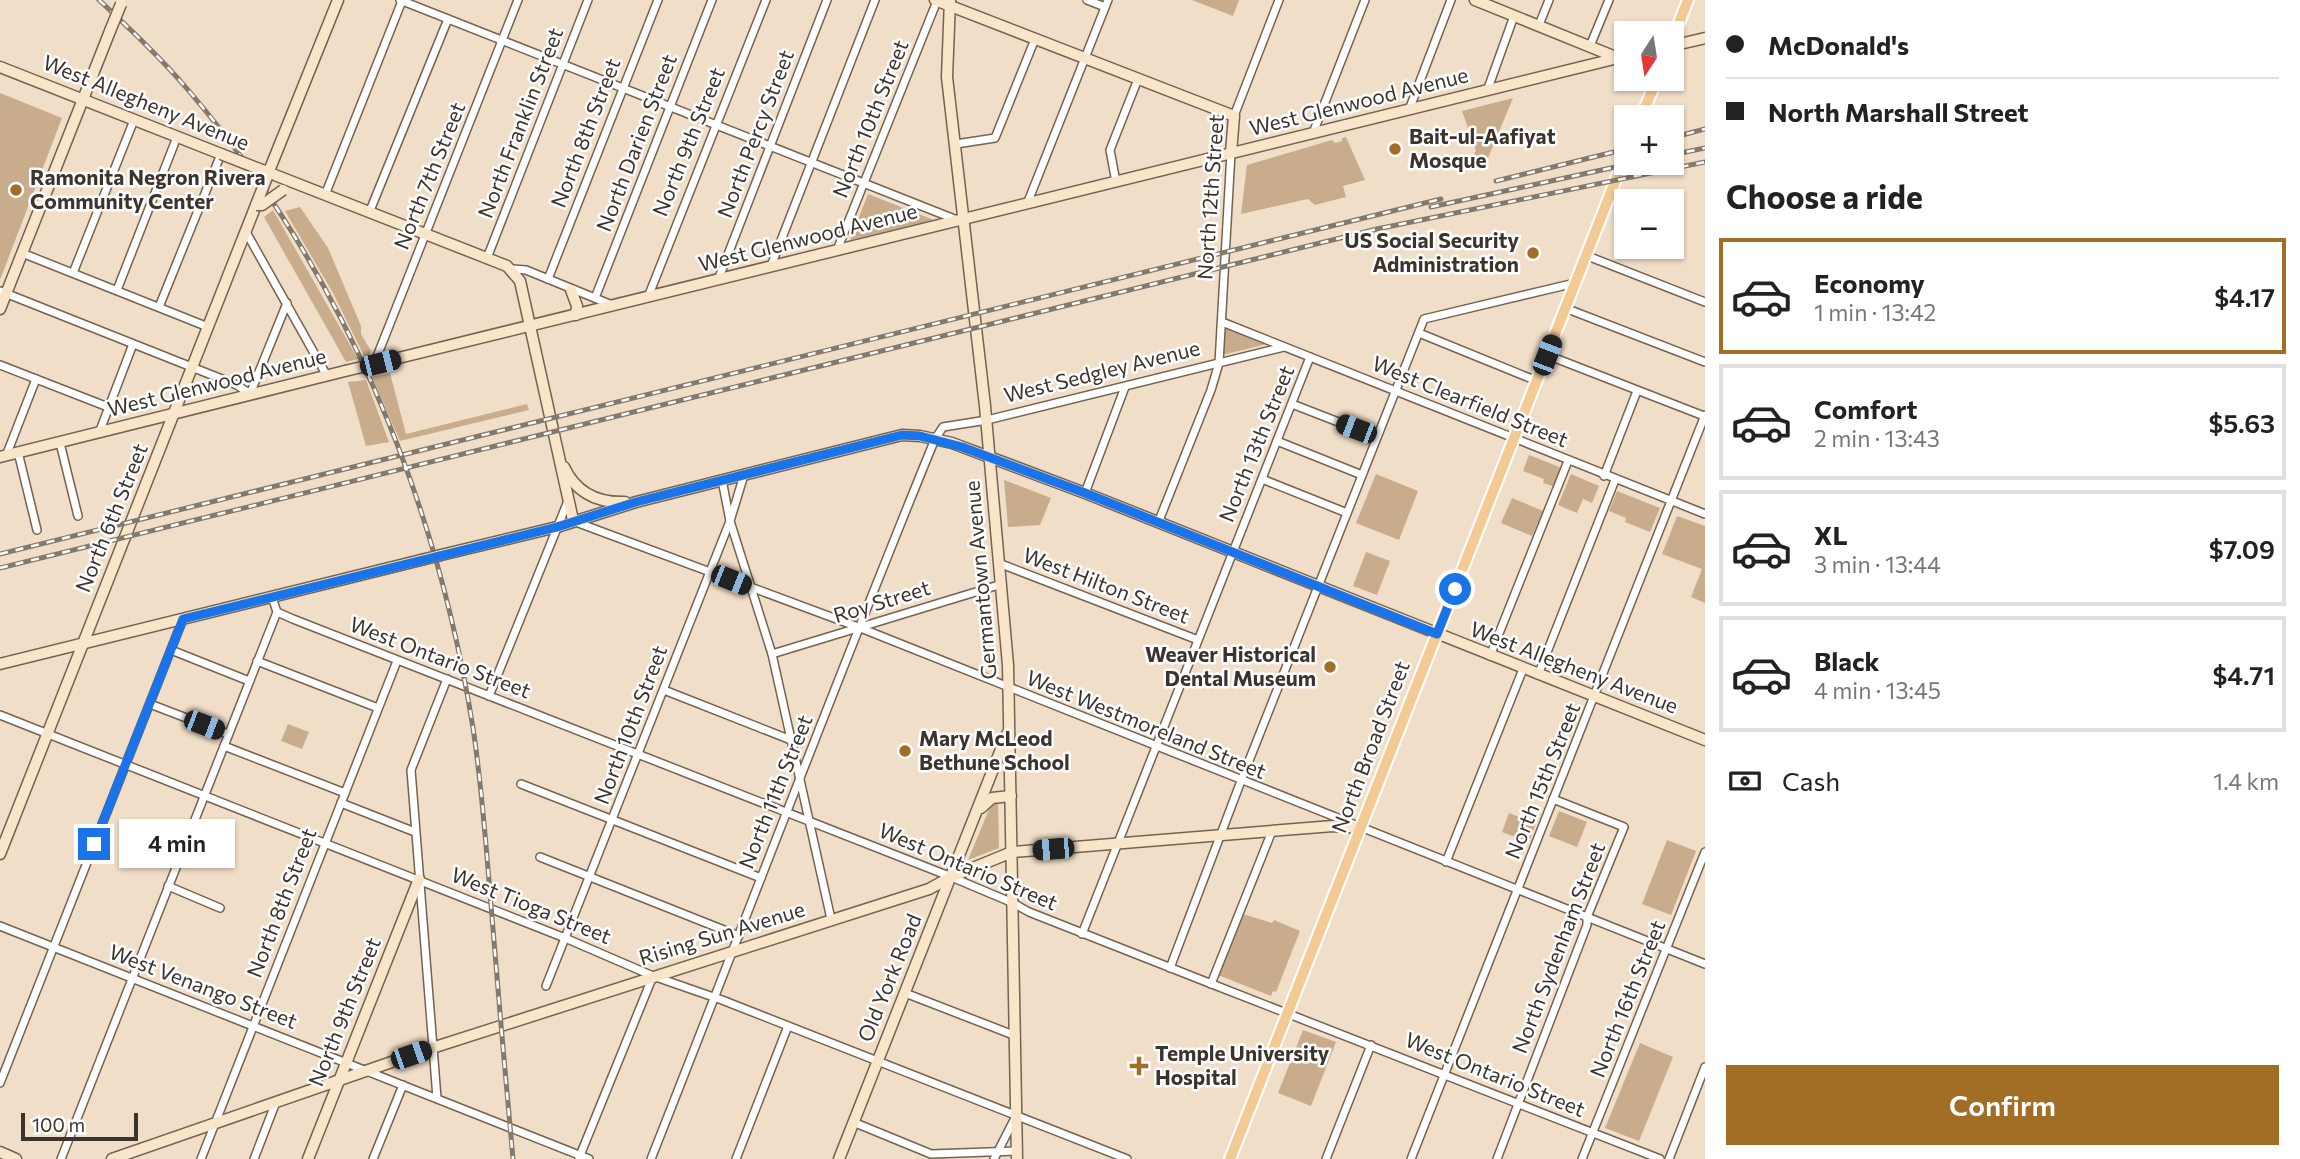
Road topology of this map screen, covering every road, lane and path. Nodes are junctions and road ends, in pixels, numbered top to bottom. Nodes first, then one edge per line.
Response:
1 (338, 0) edge
2 (401, 0) edge
3 (428, 0) edge
4 (518, 0) edge
5 (588, 0) edge
6 (657, 0) edge
7 (712, 0) edge
8 (766, 0) edge
9 (827, 0) edge
10 (875, 0) edge
11 (936, 0) edge
12 (1087, 0) edge
13 (1279, 0) edge
14 (1365, 0) edge
15 (1451, 0) edge
16 (1475, 0) edge
17 (1549, 0) edge
18 (1609, 0) edge
19 (1688, 0) edge
20 (121, 2) edge
21 (950, 3) edge
22 (1106, 4) edge
23 (424, 9) junction
24 (1514, 16) junction
25 (448, 19) junction
26 (1680, 21) edge
27 (1539, 25) junction
28 (1705, 38) edge
29 (1035, 39) junction
30 (502, 40) junction
31 (1684, 42) edge
32 (1590, 46) junction
33 (1614, 54) edge
34 (1084, 58) junction
35 (1614, 59) edge
36 (563, 63) junction
37 (0, 66) edge
38 (1138, 79) junction
39 (623, 87) junction
40 (1487, 90) junction
41 (83, 99) junction
42 (670, 106) junction
43 (1409, 110) junction
44 (1234, 116) junction
45 (134, 120) junction
46 (717, 124) junction
47 (1313, 133) junction
48 (177, 137) junction
49 (956, 144) junction
50 (770, 145) junction
51 (1231, 153) junction
52 (220, 154) junction
53 (811, 161) junction
54 (266, 173) junction
55 (1617, 175) edge
56 (1116, 181) junction
57 (293, 182) junction
58 (863, 183) junction
59 (325, 195) junction
60 (1027, 204) junction
61 (256, 205) junction
62 (369, 213) junction
63 (961, 220) junction
64 (246, 232) junction
65 (425, 234) junction
66 (837, 250) junction
67 (22, 253) junction
68 (1585, 255) junction
69 (487, 258) junction
70 (771, 266) junction
71 (512, 269) junction
72 (73, 273) junction
73 (548, 279) junction
74 (718, 280) junction
75 (1575, 283) junction
76 (117, 290) junction
77 (571, 290) junction
78 (3, 293) edge
79 (648, 297) junction
80 (595, 298) junction
81 (1705, 302) edge
82 (286, 303) junction
83 (613, 305) junction
84 (159, 307) junction
85 (1565, 308) junction
86 (0, 309) edge
87 (576, 315) junction
88 (1222, 322) junction
89 (208, 327) junction
90 (529, 327) junction
91 (1419, 333) junction
92 (133, 344) junction
93 (1284, 347) junction
94 (1547, 355) junction
95 (1310, 357) junction
96 (1705, 362) edge
97 (1219, 363) junction
98 (0, 365) edge
99 (372, 365) junction
100 (192, 367) junction
101 (327, 376) junction
102 (36, 379) junction
103 (1537, 381) junction
104 (1125, 387) junction
105 (1395, 390) junction
106 (1637, 391) junction
107 (250, 394) junction
108 (1292, 404) junction
109 (108, 407) junction
110 (174, 415) junction
111 (1705, 415) edge
112 (986, 420) junction
113 (99, 433) junction
114 (1377, 437) junction
115 (934, 439) junction
116 (1515, 439) junction
117 (1277, 442) junction
118 (60, 443) junction
119 (18, 452) junction
120 (558, 454) junction
121 (3, 456) edge
122 (990, 458) junction
123 (1568, 461) junction
124 (744, 475) junction
125 (1362, 475) junction
126 (1604, 476) junction
127 (1262, 479) junction
128 (722, 480) junction
129 (1615, 480) junction
130 (1085, 493) junction
131 (568, 501) junction
132 (636, 502) junction
133 (1672, 502) junction
134 (1347, 513) junction
135 (1705, 514) edge
136 (78, 516) dead end
137 (573, 520) junction
138 (730, 522) junction
139 (1158, 523) junction
140 (557, 527) junction
141 (37, 530) dead end
142 (1232, 552) junction
143 (1000, 564) junction
144 (711, 572) junction
145 (1002, 584) junction
146 (1319, 586) junction
147 (751, 588) junction
148 (272, 597) junction
149 (277, 612) junction
150 (183, 619) junction
151 (858, 627) junction
152 (1437, 634) junction
153 (1198, 640) junction
154 (83, 643) junction
155 (171, 650) junction
156 (772, 653) junction
157 (1490, 656) junction
158 (257, 661) junction
159 (397, 661) junction
160 (0, 664) edge
161 (1524, 669) junction
162 (1538, 675) junction
163 (447, 679) junction
164 (249, 681) junction
165 (1009, 689) junction
166 (664, 690) junction
167 (489, 696) junction
168 (1595, 697) junction
169 (150, 704) junction
170 (378, 708) junction
171 (0, 715) edge
172 (1010, 723) junction
173 (48, 733) junction
174 (228, 734) junction
175 (791, 740) junction
176 (1705, 740) edge
177 (224, 746) junction
178 (1156, 748) junction
179 (638, 754) junction
180 (125, 764) junction
181 (800, 780) junction
182 (1241, 781) junction
183 (521, 784) dead end
184 (345, 793) junction
185 (204, 795) junction
186 (1011, 796) junction
187 (1553, 799) junction
188 (341, 803) junction
189 (978, 810) junction
190 (787, 813) junction
191 (613, 820) junction
192 (810, 821) junction
193 (1360, 828) junction
194 (1272, 831) junction
195 (415, 832) junction
196 (1222, 835) junction
197 (325, 842) junction
198 (1117, 843) junction
199 (1012, 852) junction
200 (1705, 852) edge
201 (0, 854) edge
202 (540, 857) dead end
203 (1446, 862) junction
204 (590, 877) junction
205 (951, 877) junction
206 (761, 878) junction
207 (419, 879) junction
208 (167, 886) junction
209 (1518, 890) junction
210 (1013, 903) junction
211 (220, 908) dead end
212 (1587, 917) junction
213 (831, 919) junction
214 (0, 926) edge
215 (1082, 934) junction
216 (739, 936) junction
217 (565, 938) junction
218 (54, 948) junction
219 (1666, 949) junction
220 (732, 953) junction
221 (1705, 964) edge
222 (1170, 968) junction
223 (653, 976) junction
224 (132, 979) junction
225 (1211, 984) junction
226 (546, 986) dead end
227 (905, 993) junction
228 (715, 997) junction
229 (1289, 1014) junction
230 (253, 1026) junction
231 (788, 1026) junction
232 (1016, 1036) junction
233 (1371, 1045) junction
234 (432, 1048) junction
235 (878, 1060) junction
236 (345, 1062) junction
237 (1705, 1067) edge
238 (367, 1070) junction
239 (1445, 1074) junction
240 (338, 1081) junction
241 (0, 1083) edge
242 (403, 1085) junction
243 (437, 1098) junction
244 (276, 1102) junction
245 (1519, 1103) junction
246 (1016, 1115) junction
247 (853, 1122) junction
248 (215, 1123) junction
249 (1592, 1133) junction
250 (0, 1152) edge
251 (1017, 1155) edge
252 (995, 1156) edge
253 (580, 1157) edge
254 (931, 1157) edge
255 (16, 1159) edge
256 (61, 1159) edge
257 (112, 1159) edge
258 (201, 1159) edge
259 (254, 1159) edge
260 (308, 1159) edge
261 (373, 1159) edge
262 (589, 1159) edge
263 (651, 1159) edge
264 (736, 1159) edge
265 (839, 1159) edge
266 (1127, 1159) edge
267 (1230, 1159) edge
268 (1326, 1159) edge
269 (1411, 1159) edge
270 (1497, 1159) edge
271 (1582, 1159) edge
272 (1660, 1159) edge
273 (1669, 1159) edge

1 - 54 street, North 6th Street
2 - 23 street
2 - 59 street
3 - 23 street
4 - 30 street, North 7th Street
5 - 36 street, North Franklin Street
6 - 39 street, North 8th Street
7 - 42 street, North Darien Street
8 - 46 street, North 9th Street
9 - 50 street, North Percy Street
10 - 53 street
11 - 21 street
11 - 58 street, North 10th Street
12 - 22 street
13 - 44 street, North 12th Street
14 - 47 street
15 - 43 street
16 - 24 street
17 - 27 street
18 - 32 street
19 - 26 main road
20 - 41 street, bridge
21 - 29 street
21 - 49 street, Germantown Avenue
22 - 34 street
23 - 25 street
24 - 27 street
24 - 40 street
25 - 30 street
25 - 62 street
27 - 32 street
28 - 31 street
29 - 34 street
29 - 49 street
30 - 36 street
30 - 65 street, North 7th Street
32 - 33 street
34 - 38 street
34 - 60 street
35 - 40 street, West Glenwood Avenue
36 - 39 street
36 - 69 street, North Franklin Street
37 - 41 street, West Allegheny Avenue
38 - 44 street
38 - 56 street
39 - 42 street
39 - 73 street, North 8th Street
40 - 43 street, West Glenwood Avenue
41 - 45 street, West Allegheny Avenue
41 - 67 street
42 - 46 street
42 - 80 street, North Darien Street
43 - 47 street, West Glenwood Avenue
44 - 51 street, North 12th Street
45 - 48 street, West Allegheny Avenue
45 - 72 street
46 - 50 street
46 - 79 street, North 9th Street
47 - 51 street, West Glenwood Avenue
48 - 52 street, West Allegheny Avenue
48 - 76 street
49 - 63 street, Germantown Avenue
50 - 53 street
50 - 74 street, North Percy Street
51 - 56 street, West Glenwood Avenue
51 - 88 street, North 12th Street
52 - 54 street, West Allegheny Avenue, bridge
52 - 84 street
53 - 58 street
53 - 70 street
54 - 57 street, West Allegheny Avenue
54 - 61 street, North 6th Street, bridge
55 - 68 main road, North Broad Street
56 - 60 street, West Glenwood Avenue
57 - 59 street, West Allegheny Avenue
57 - 61 street, bridge
58 - 63 street
58 - 66 street, North 10th Street
59 - 62 street, West Allegheny Avenue
60 - 63 street, West Glenwood Avenue
61 - 64 street, North 6th Street
62 - 65 street, West Allegheny Avenue
63 - 66 street, West Glenwood Avenue
63 - 112 street, Germantown Avenue
64 - 82 street
64 - 89 street, North 6th Street
65 - 69 street, West Allegheny Avenue
65 - 99 street, North 7th Street
66 - 70 street, West Glenwood Avenue
67 - 72 street
67 - 78 street
68 - 75 main road, North Broad Street
68 - 81 street
69 - 71 street, West Allegheny Avenue
70 - 74 street, West Glenwood Avenue
71 - 73 street, West Allegheny Avenue
71 - 90 street
72 - 76 street
73 - 77 street, West Allegheny Avenue
74 - 79 street, West Glenwood Avenue
75 - 85 main road, North Broad Street
75 - 91 street
76 - 84 street
77 - 80 street, West Allegheny Avenue
77 - 87 street
78 - 86 street
78 - 92 street
79 - 83 street, West Glenwood Avenue
80 - 83 street, West Allegheny Avenue
82 - 101 street
82 - 107 street
83 - 87 street, West Glenwood Avenue
84 - 89 street
85 - 94 main road, North Broad Street
85 - 96 street
87 - 90 street, West Glenwood Avenue
88 - 93 street, West Clearfield Street
88 - 97 street, North 12th Street
89 - 100 street, North 6th Street
90 - 99 street, West Glenwood Avenue
90 - 120 street
91 - 103 street
91 - 105 street
92 - 100 street
92 - 109 street
93 - 95 street, West Clearfield Street
93 - 97 street, West Sedgley Avenue
94 - 103 main road, North Broad Street
94 - 106 street
95 - 105 street, West Clearfield Street
95 - 108 street, North 13th Street
97 - 104 street, West Sedgley Avenue
97 - 139 street, North 12th Street
98 - 102 street
99 - 101 street, West Glenwood Avenue, bridge
100 - 107 street
100 - 110 street, North 6th Street
101 - 107 street, West Glenwood Avenue
102 - 109 street
102 - 121 street
103 - 116 main road, North Broad Street
104 - 112 street, West Sedgley Avenue
104 - 130 street
105 - 114 street
105 - 116 street, West Clearfield Street
106 - 111 street
106 - 126 street
107 - 110 street, West Glenwood Avenue
108 - 114 street
108 - 117 street, North 13th Street
109 - 113 street
110 - 113 street, West Glenwood Avenue
110 - 154 street, North 6th Street
111 - 133 street, North 15th Street
112 - 115 street, West Sedgley Avenue
112 - 122 street, Germantown Avenue
113 - 118 street, West Glenwood Avenue
114 - 125 street
115 - 122 street, West Allegheny Avenue
115 - 124 street, West Allegheny Avenue
115 - 151 street, North 11th Street
116 - 123 street, West Clearfield Street
116 - 152 main road, North Broad Street
117 - 125 street
117 - 127 street, North 13th Street
118 - 119 street, West Glenwood Avenue
118 - 136 street
119 - 121 street, West Glenwood Avenue
119 - 141 street
120 - 131 street
120 - 132 street
122 - 130 street, West Allegheny Avenue
122 - 143 street, Germantown Avenue
123 - 126 street, West Clearfield Street
123 - 157 street
124 - 128 street
124 - 138 street, North 10th Street
125 - 134 street
126 - 129 street, West Clearfield Street
127 - 134 street
127 - 142 street, North 13th Street
128 - 132 street
128 - 138 street
129 - 133 street, West Clearfield Street
129 - 162 street
130 - 139 street, West Allegheny Avenue
131 - 137 street
131 - 140 street
132 - 137 street
133 - 135 street, West Clearfield Street
133 - 168 street, North 15th Street
134 - 146 street
137 - 140 street
137 - 144 street, West Westmoreland Street
138 - 144 street, North 10th Street
138 - 147 street
139 - 142 street, West Allegheny Avenue
140 - 148 street, bridge
140 - 167 street
142 - 146 street, West Allegheny Avenue
142 - 153 street, North 13th Street
143 - 145 street, Germantown Avenue
143 - 153 street, West Hilton Street
144 - 147 street, West Westmoreland Street
144 - 166 street, North 10th Street
145 - 151 street, Roy Street
145 - 165 street, Germantown Avenue
146 - 152 street, West Allegheny Avenue
146 - 182 street
147 - 151 street, West Westmoreland Street
147 - 156 street
148 - 149 street
148 - 150 street
149 - 158 street
149 - 159 street, West Ontario Street
150 - 154 street
150 - 155 street
151 - 156 street, Roy Street
151 - 165 street, West Westmoreland Street
151 - 181 street, North 11th Street
152 - 157 street, West Allegheny Avenue
152 - 193 main road, North Broad Street
153 - 178 street, North 13th Street
154 - 160 street
154 - 173 street, North 6th Street
155 - 164 street
155 - 169 street
156 - 175 street
157 - 161 street, West Allegheny Avenue
158 - 164 street
158 - 170 street
159 - 163 street, West Ontario Street
159 - 170 street, North 8th Street
161 - 162 street, West Allegheny Avenue
161 - 203 street
162 - 168 street, West Allegheny Avenue
163 - 167 street, West Ontario Street
163 - 195 street
164 - 174 street
165 - 172 street, Germantown Avenue
165 - 178 street, West Westmoreland Street
166 - 175 street
166 - 179 street, North 10th Street
167 - 179 street, West Ontario Street
168 - 176 street, West Allegheny Avenue
168 - 187 street, North 15th Street
169 - 174 street
169 - 180 street
170 - 184 street, North 8th Street
171 - 173 street, West Tioga Street
172 - 186 street, Germantown Avenue
172 - 189 street, Old York Road
173 - 180 street, West Tioga Street
173 - 201 street, North 6th Street
174 - 177 street
175 - 181 street
177 - 184 street
177 - 185 street
178 - 182 street, West Westmoreland Street
178 - 198 street, North 13th Street
179 - 190 street, West Ontario Street
179 - 191 street, North 10th Street
180 - 185 street, West Tioga Street
180 - 218 street
181 - 190 street, North 11th Street
181 - 192 street
182 - 193 street, West Westmoreland Street
182 - 196 street
183 - 191 street
184 - 188 street, North 8th Street
185 - 197 street, West Tioga Street
185 - 208 street
186 - 189 street
186 - 199 street, Germantown Avenue
187 - 209 street, North 15th Street
187 - 212 street, North Sydenham Street
188 - 195 street
188 - 197 street, North 8th Street
189 - 205 street, Old York Road
190 - 192 street, West Ontario Street
190 - 206 street, North 11th Street
191 - 204 street, North 10th Street
191 - 206 street
192 - 205 street, West Ontario Street
192 - 213 street
193 - 194 street, Rising Sun Avenue
193 - 203 street, West Westmoreland Street
193 - 229 main road, North Broad Street
194 - 196 street, Rising Sun Avenue
194 - 225 street
195 - 207 street
196 - 198 street, Rising Sun Avenue
196 - 222 street
197 - 207 street, West Tioga Street
197 - 230 street, North 8th Street
198 - 199 street, Rising Sun Avenue
198 - 215 street, North 13th Street
199 - 205 street, Rising Sun Avenue
199 - 210 street, Germantown Avenue
200 - 219 street, North 16th Street
202 - 204 street
203 - 209 street, West Westmoreland Street
204 - 216 street
204 - 217 street, North 10th Street
205 - 210 street, West Ontario Street
205 - 213 street, Rising Sun Avenue
205 - 227 street, Old York Road
206 - 216 street, North 11th Street
207 - 217 street, West Tioga Street
207 - 234 street
207 - 236 street, North 9th Street
208 - 211 street
208 - 224 street
209 - 212 street, West Westmoreland Street
209 - 239 street, North 15th Street
210 - 215 street, West Ontario Street
210 - 232 street, Germantown Avenue
212 - 219 street, West Westmoreland Street
212 - 245 street, North Sydenham Street
213 - 220 street, Rising Sun Avenue
214 - 218 street, West Venango Street
215 - 222 street, West Ontario Street
216 - 220 street, North 11th Street
217 - 223 street, West Tioga Street
217 - 226 street, North 10th Street
218 - 224 street, West Venango Street
218 - 241 street
219 - 221 street, West Westmoreland Street
219 - 249 street, North 16th Street
220 - 223 street, Rising Sun Avenue
220 - 228 street, North 11th Street
222 - 225 street, West Ontario Street
223 - 228 street, West Tioga Street
223 - 234 street, Rising Sun Avenue
223 - 253 street
224 - 230 street, West Venango Street
224 - 256 street
225 - 229 street, West Ontario Street
227 - 232 street
227 - 235 street, Old York Road
228 - 231 street, West Tioga Street
228 - 263 street, North 11th Street
229 - 233 street, West Ontario Street
229 - 267 main road, North Broad Street
230 - 236 street, West Venango Street
230 - 248 street, North 8th Street
231 - 235 street, West Tioga Street
231 - 264 street
232 - 246 street, Germantown Avenue
233 - 239 street, West Ontario Street
233 - 268 street
234 - 238 street, Rising Sun Avenue
234 - 243 street
235 - 246 street, West Tioga Street
235 - 247 street, Old York Road
236 - 238 street, West Venango Street
236 - 240 street, North 9th Street
237 - 273 street
238 - 240 street, Rising Sun Avenue
238 - 242 street, West Venango Street
239 - 245 street, West Ontario Street
239 - 269 street, North 15th Street
240 - 244 street, Rising Sun Avenue
240 - 260 street, North 9th Street
242 - 243 street, West Venango Street
242 - 261 street
243 - 253 street, West Venango Street
244 - 248 street, Rising Sun Avenue
244 - 259 street
245 - 249 street, West Ontario Street
245 - 270 street, North Sydenham Street
246 - 251 street, Germantown Avenue
246 - 252 street
246 - 266 street, West Tioga Street
247 - 254 street
247 - 265 street, Old York Road
248 - 257 street, Rising Sun Avenue
248 - 258 street, North 8th Street
249 - 271 street, North 16th Street
249 - 272 street, West Ontario Street
250 - 255 street
251 - 252 street
252 - 254 street
253 - 262 street, West Venango Street

